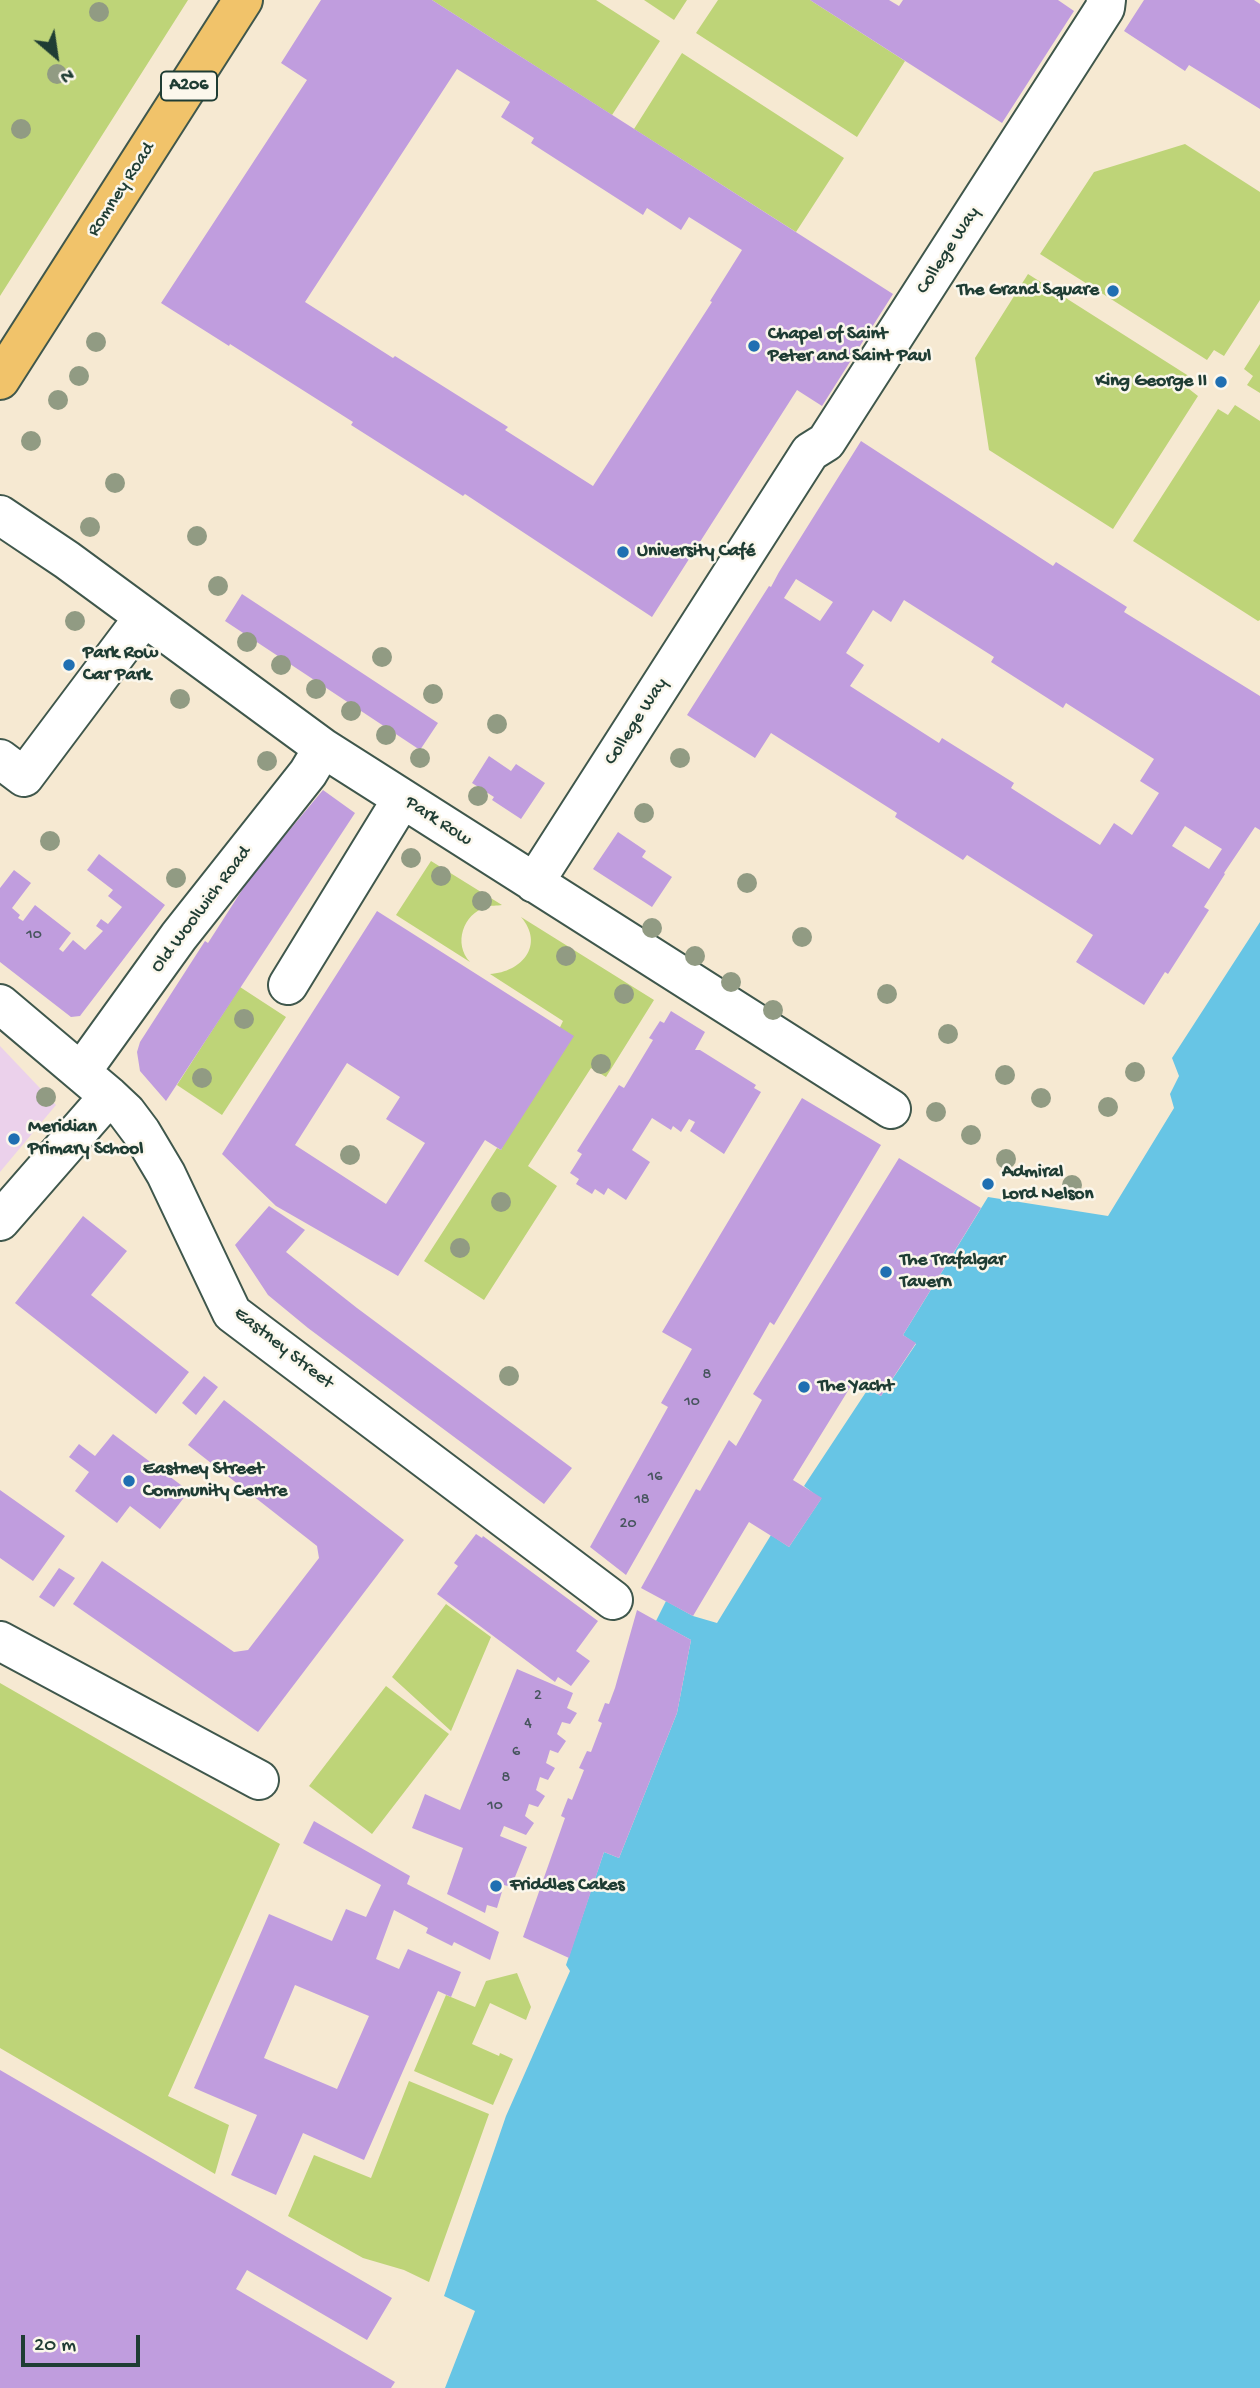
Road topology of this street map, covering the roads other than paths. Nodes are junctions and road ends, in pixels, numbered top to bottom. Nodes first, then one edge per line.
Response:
1 (243, 0) edge
2 (1106, 0) edge
3 (0, 380) edge
4 (0, 515) edge
5 (144, 617) junction
6 (323, 748) junction
7 (5, 763) edge
8 (402, 799) junction
9 (534, 883) junction
10 (288, 985) dead end
11 (0, 1004) edge
12 (95, 1084) junction
13 (891, 1109) dead end
14 (0, 1221) edge
15 (613, 1600) dead end
16 (0, 1641) edge
17 (259, 1780) dead end

1 - 3 main road, Romney Road / A206
2 - 9 street, College Way
4 - 5 street, Park Row
5 - 6 street, Park Row
5 - 7 street
6 - 8 street, Park Row
6 - 12 street, Old Woolwich Road
8 - 9 street, Park Row
8 - 10 street
9 - 13 street, Park Row
11 - 12 street, Eastney Street
12 - 14 street, Old Woolwich Road
12 - 15 street, Eastney Street
16 - 17 street

